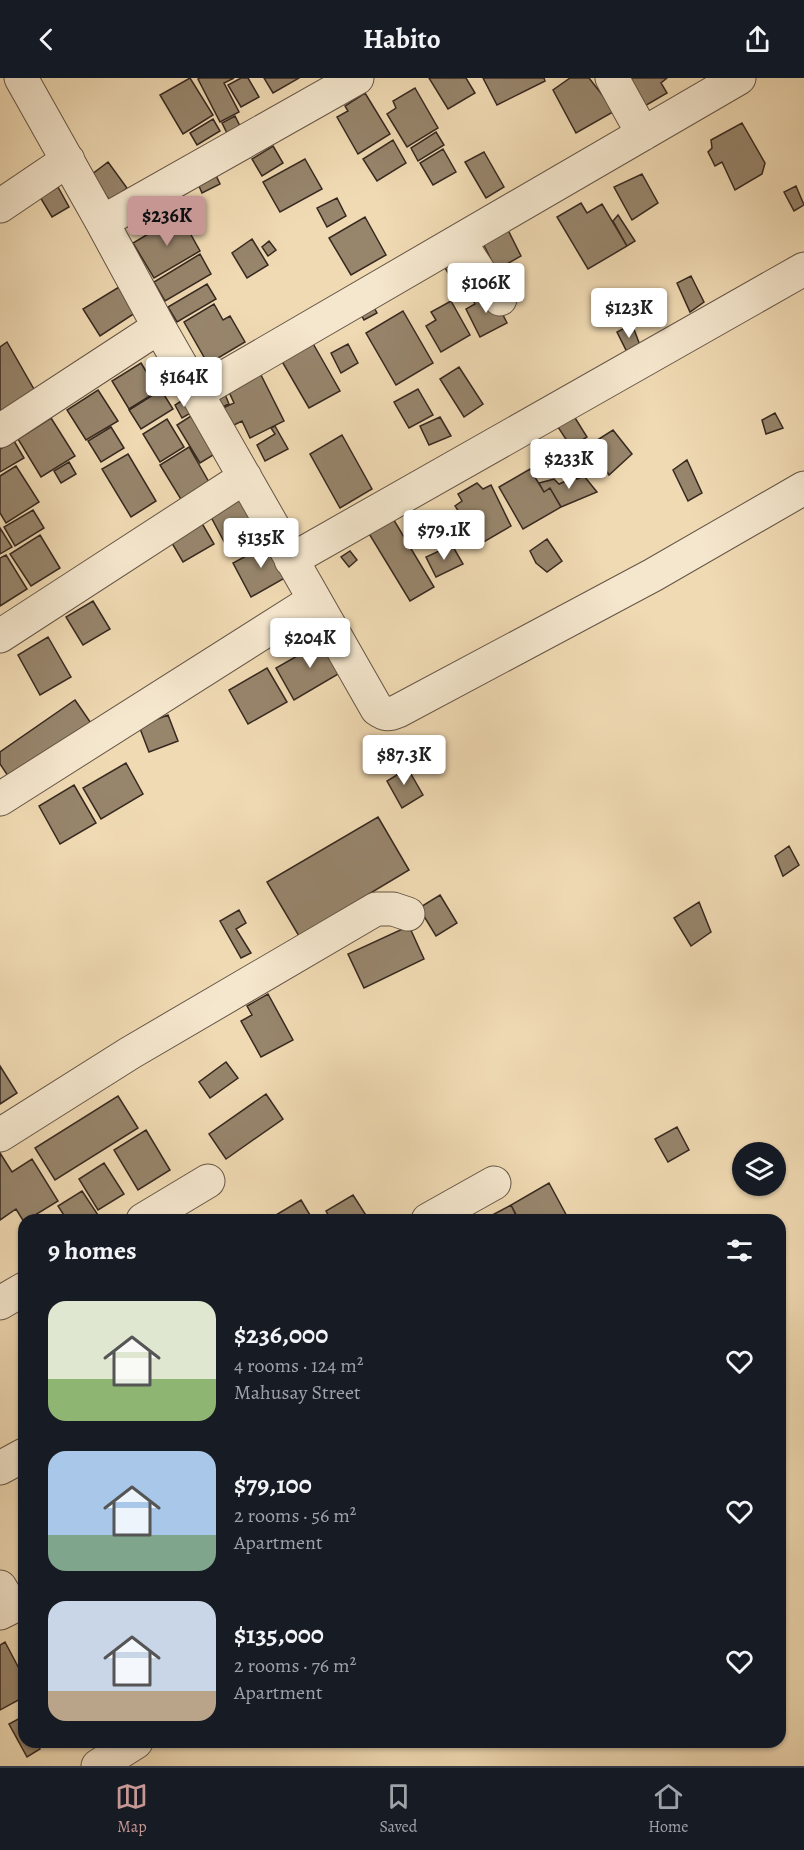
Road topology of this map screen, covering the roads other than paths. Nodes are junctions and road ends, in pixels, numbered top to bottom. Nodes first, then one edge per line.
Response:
1 (21, 78) edge
2 (357, 78) edge
3 (612, 78) edge
4 (739, 78) edge
5 (643, 134) junction
6 (68, 160) junction
7 (0, 206) edge
8 (102, 222) junction
9 (459, 241) junction
10 (804, 268) edge
11 (500, 299) dead end
12 (159, 327) junction
13 (197, 393) junction
14 (0, 431) edge
15 (244, 477) junction
16 (804, 488) edge
17 (291, 560) junction
18 (314, 600) junction
19 (0, 636) edge
20 (0, 800) edge
21 (408, 914) dead end
22 (0, 1135) edge
23 (208, 1181) dead end
24 (494, 1183) dead end
25 (153, 1214) edge
26 (439, 1214) edge
27 (18, 1292) edge
28 (0, 1303) edge
29 (18, 1458) edge
30 (0, 1468) edge
31 (126, 1748) edge
32 (98, 1766) edge

1 - 6 street
2 - 8 street
3 - 5 street
4 - 5 street
5 - 9 street
6 - 7 street
6 - 8 street
8 - 12 street
9 - 11 street
9 - 13 street
10 - 17 street
12 - 13 street
12 - 14 street
13 - 15 street
15 - 17 street
15 - 19 street
16 - 18 street
17 - 18 street
18 - 20 street
21 - 22 street
23 - 25 street
24 - 26 street
27 - 28 street
29 - 30 street
31 - 32 street

